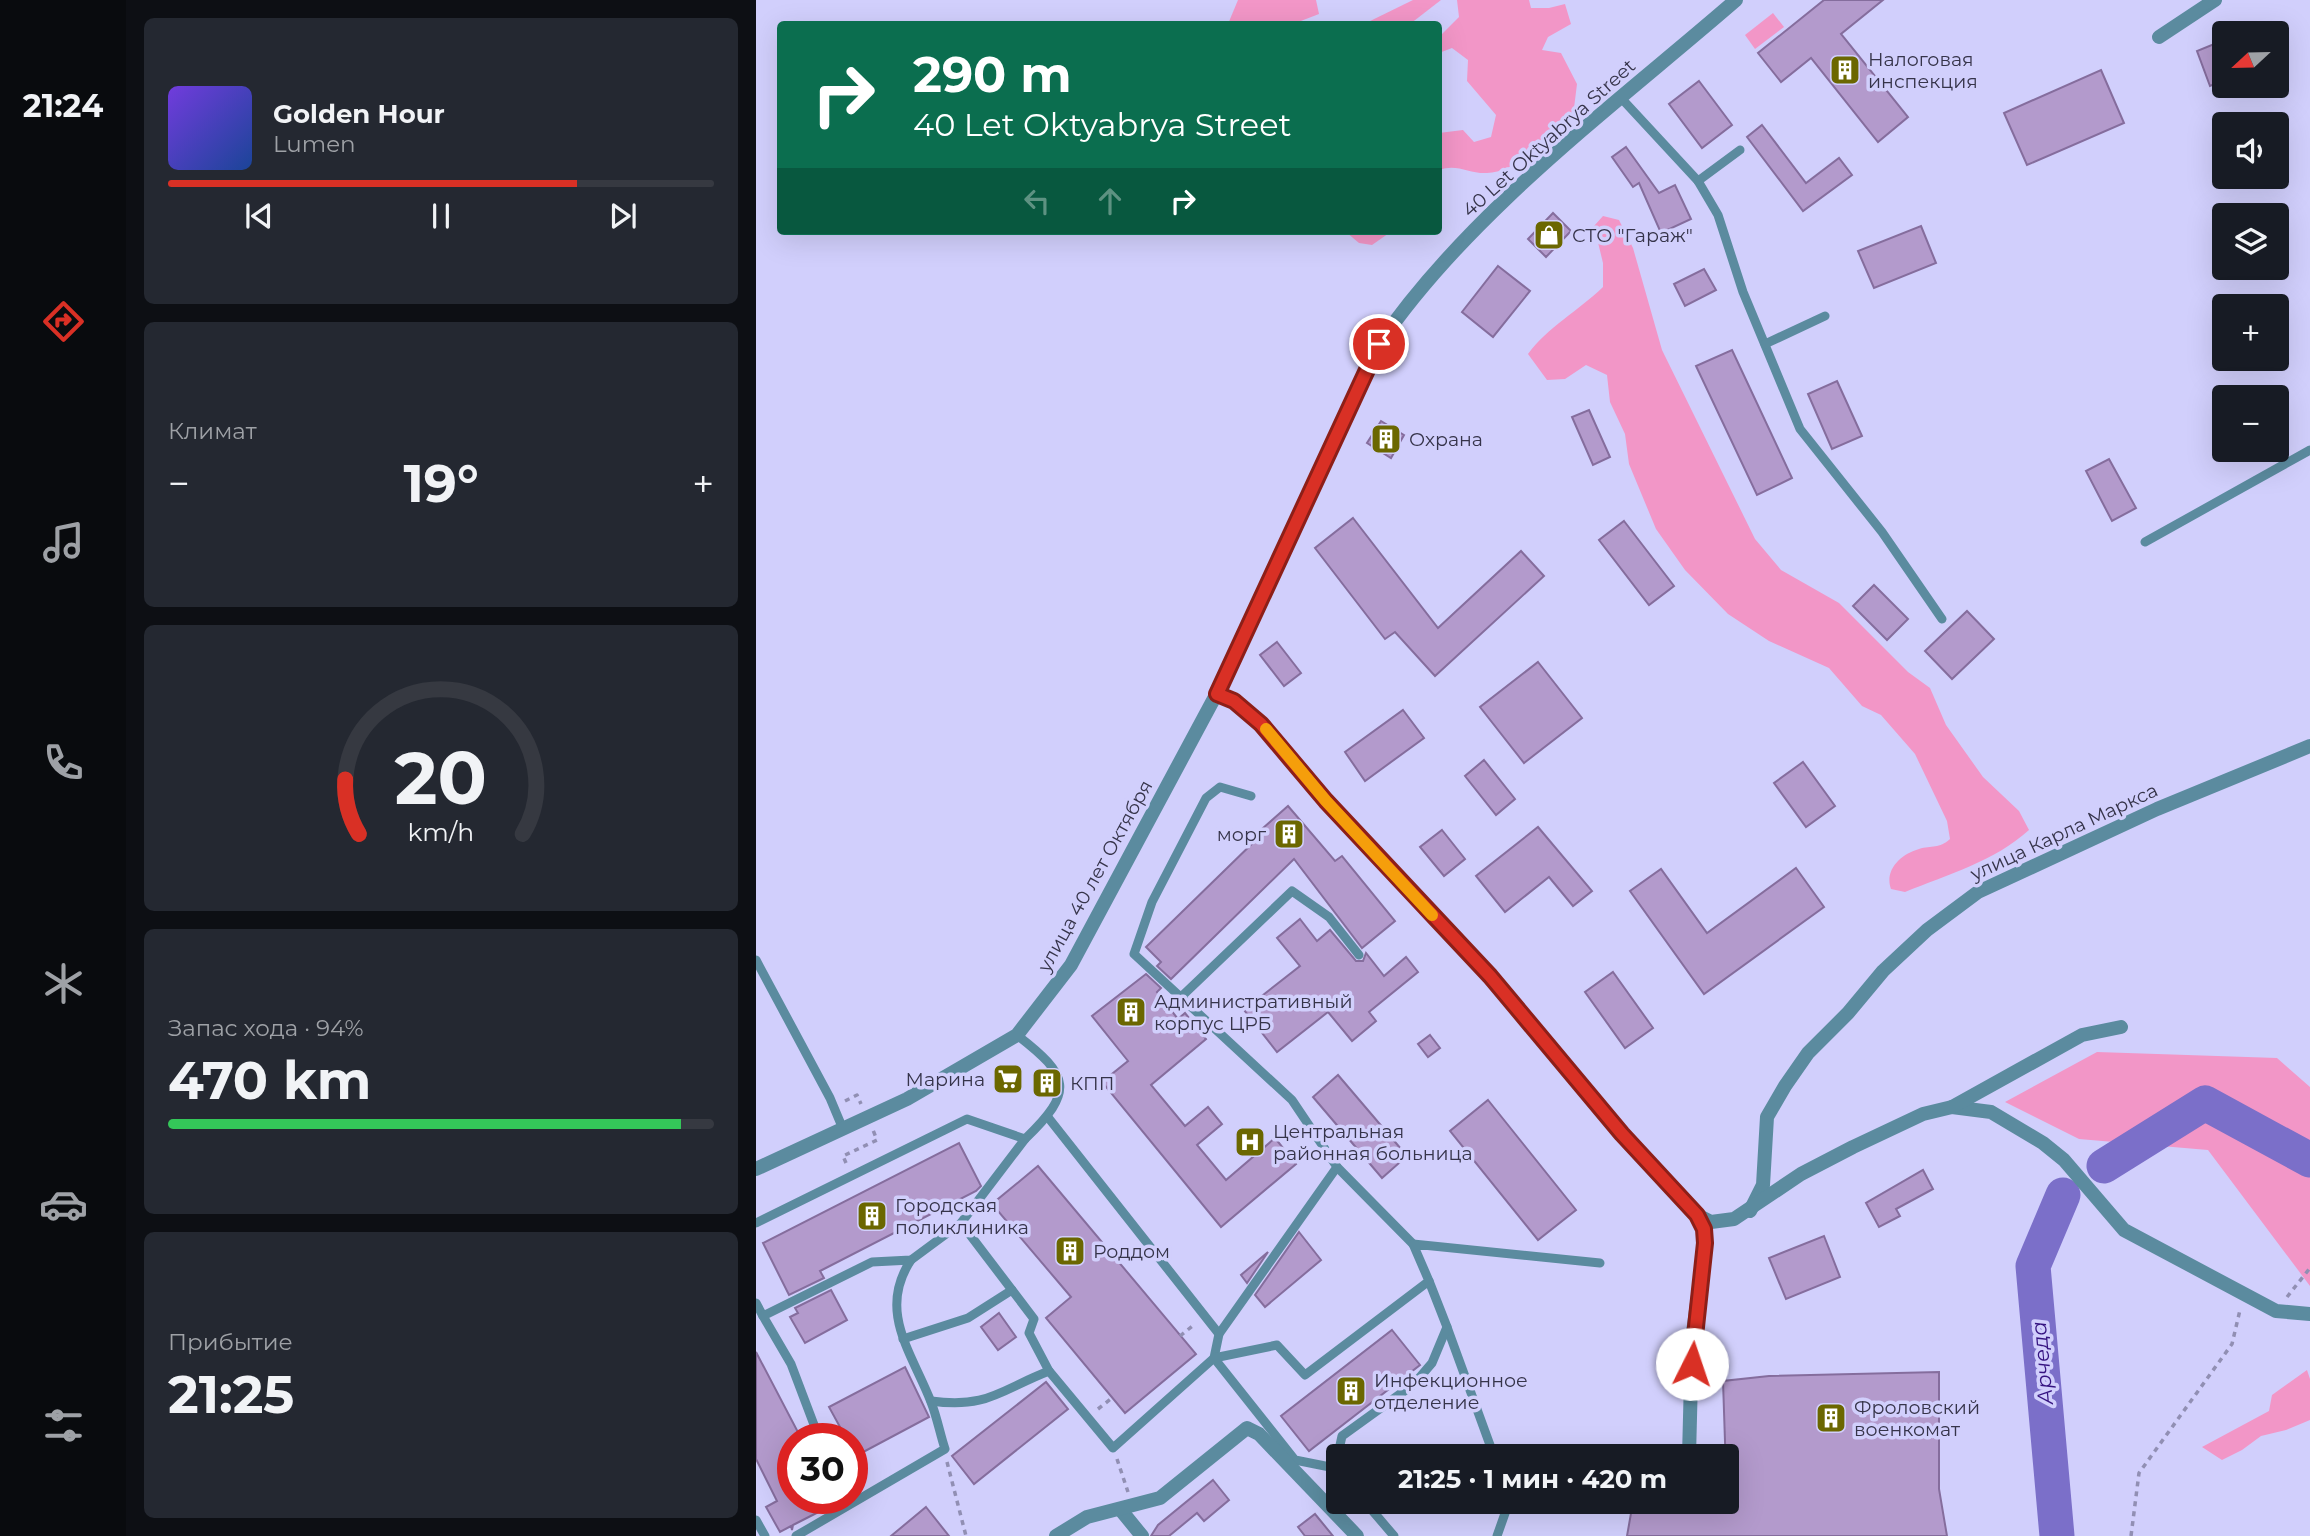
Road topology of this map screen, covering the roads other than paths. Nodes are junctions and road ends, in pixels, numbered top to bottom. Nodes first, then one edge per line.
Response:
1 (1736, 0) edge
2 (2215, 0) edge
3 (2160, 37) dead end
4 (1622, 99) junction
5 (1740, 150) dead end
6 (1698, 181) junction
7 (1825, 316) dead end
8 (1765, 344) junction
9 (2310, 450) edge
10 (2145, 541) dead end
11 (1942, 619) dead end
12 (1217, 694) junction
13 (2310, 746) edge
14 (1251, 796) dead end
15 (1359, 955) dead end
16 (756, 960) edge
17 (1181, 997) junction
18 (2121, 1027) dead end
19 (1017, 1035) junction
20 (1952, 1107) junction
21 (1046, 1116) junction
22 (844, 1129) junction
23 (1025, 1139) junction
24 (1337, 1167) junction
25 (756, 1169) edge
26 (1750, 1210) junction
27 (1697, 1215) junction
28 (756, 1223) edge
29 (961, 1223) junction
30 (1413, 1244) junction
31 (911, 1260) junction
32 (1600, 1263) dead end
33 (1429, 1281) junction
34 (1012, 1290) junction
35 (756, 1303) edge
36 (2310, 1314) edge
37 (763, 1316) junction
38 (1447, 1327) junction
39 (1219, 1334) junction
40 (903, 1339) junction
41 (1214, 1358) junction
42 (1049, 1371) junction
43 (931, 1401) junction
44 (813, 1423) edge
45 (1341, 1444) edge
46 (1490, 1444) edge
47 (1689, 1444) edge
48 (1326, 1467) edge
49 (868, 1492) edge
50 (1125, 1508) junction
51 (831, 1514) edge
52 (1375, 1514) edge
53 (1505, 1514) edge
54 (756, 1520) edge
55 (765, 1536) edge
56 (796, 1536) edge
57 (1056, 1536) edge
58 (1142, 1536) edge
59 (1357, 1536) edge
60 (1394, 1536) edge
61 (1497, 1536) edge

1 - 4 street, 40 Let Oktyabrya Street
2 - 3 street
4 - 6 lane
4 - 12 street, 40 Let Oktyabrya Street
5 - 6 lane
6 - 8 lane
7 - 8 lane
8 - 11 lane
9 - 10 lane
12 - 19 street, улица 40 лет Октября
12 - 27 street
13 - 26 street, улица Карла Маркса
14 - 17 lane
15 - 17 lane
16 - 22 lane
17 - 24 lane
18 - 20 street
19 - 21 lane
19 - 22 street, улица 40 лет Октября
20 - 26 street
20 - 36 street
21 - 23 lane
21 - 39 lane
22 - 25 street, улица 40 лет Октября
23 - 28 lane
23 - 29 lane
24 - 30 lane
24 - 39 lane
26 - 27 street
27 - 47 street
29 - 31 lane
29 - 34 lane
30 - 32 lane
30 - 33 lane
31 - 37 lane
31 - 40 lane
33 - 38 lane
33 - 41 lane
34 - 40 lane
34 - 42 lane
35 - 37 lane
37 - 44 lane
38 - 45 lane
38 - 46 lane
39 - 41 lane
40 - 43 lane
41 - 42 lane
41 - 48 lane
42 - 43 lane
43 - 49 lane
50 - 57 street
50 - 58 street
50 - 59 street
51 - 56 lane
52 - 60 lane
53 - 61 lane
54 - 55 lane

